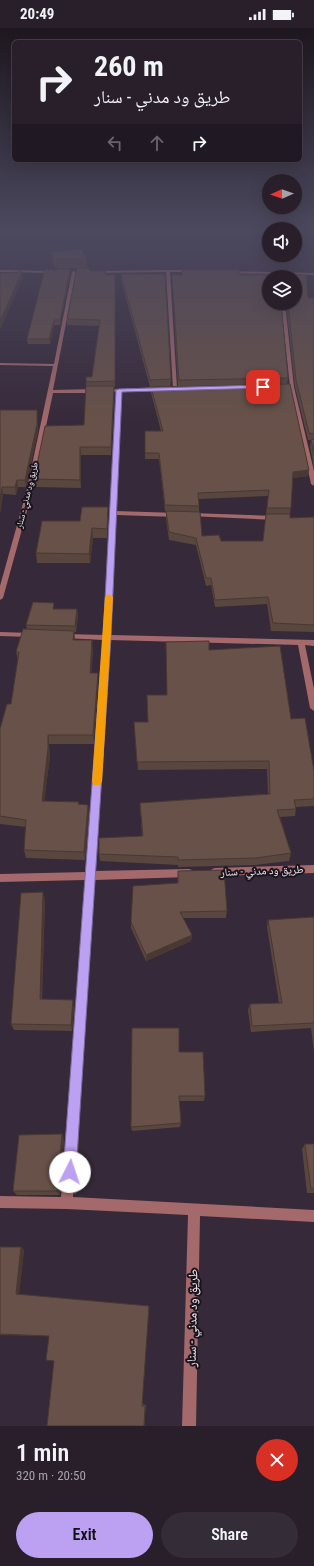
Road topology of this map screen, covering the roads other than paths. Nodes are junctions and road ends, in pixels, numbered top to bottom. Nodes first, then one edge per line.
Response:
1 (69, 296) edge
2 (170, 296) edge
3 (284, 310) edge
4 (0, 364) edge
5 (56, 365) junction
6 (284, 387) edge
7 (292, 387) junction
8 (175, 388) junction
9 (183, 388) edge
10 (104, 391) edge
11 (50, 392) junction
12 (314, 484) edge
13 (113, 513) junction
14 (283, 518) edge
15 (0, 598) edge
16 (0, 634) edge
17 (38, 635) edge
18 (53, 636) edge
19 (107, 637) junction
20 (301, 643) junction
21 (314, 643) edge
22 (314, 708) edge
23 (314, 869) edge
24 (91, 875) junction
25 (0, 878) edge
26 (0, 1202) edge
27 (67, 1203) junction
28 (194, 1210) junction
29 (314, 1216) edge
30 (189, 1426) edge

1 - 5 street, طريق ود مدني - سنار
2 - 8 street
3 - 7 street
4 - 5 street
5 - 11 street, طريق ود مدني - سنار
6 - 7 street
7 - 12 street
8 - 9 street
8 - 13 street
10 - 11 street
11 - 15 street, طريق ود مدني - سنار
13 - 14 street
13 - 19 street
16 - 17 street
18 - 19 street
19 - 20 street
19 - 24 street
20 - 21 street
20 - 22 street
23 - 24 street, طريق ود مدني - سنار
24 - 25 street, طريق ود مدني - سنار
24 - 27 street
26 - 27 street
27 - 28 street
28 - 29 street
28 - 30 street, طريق ود مدني - سنار

